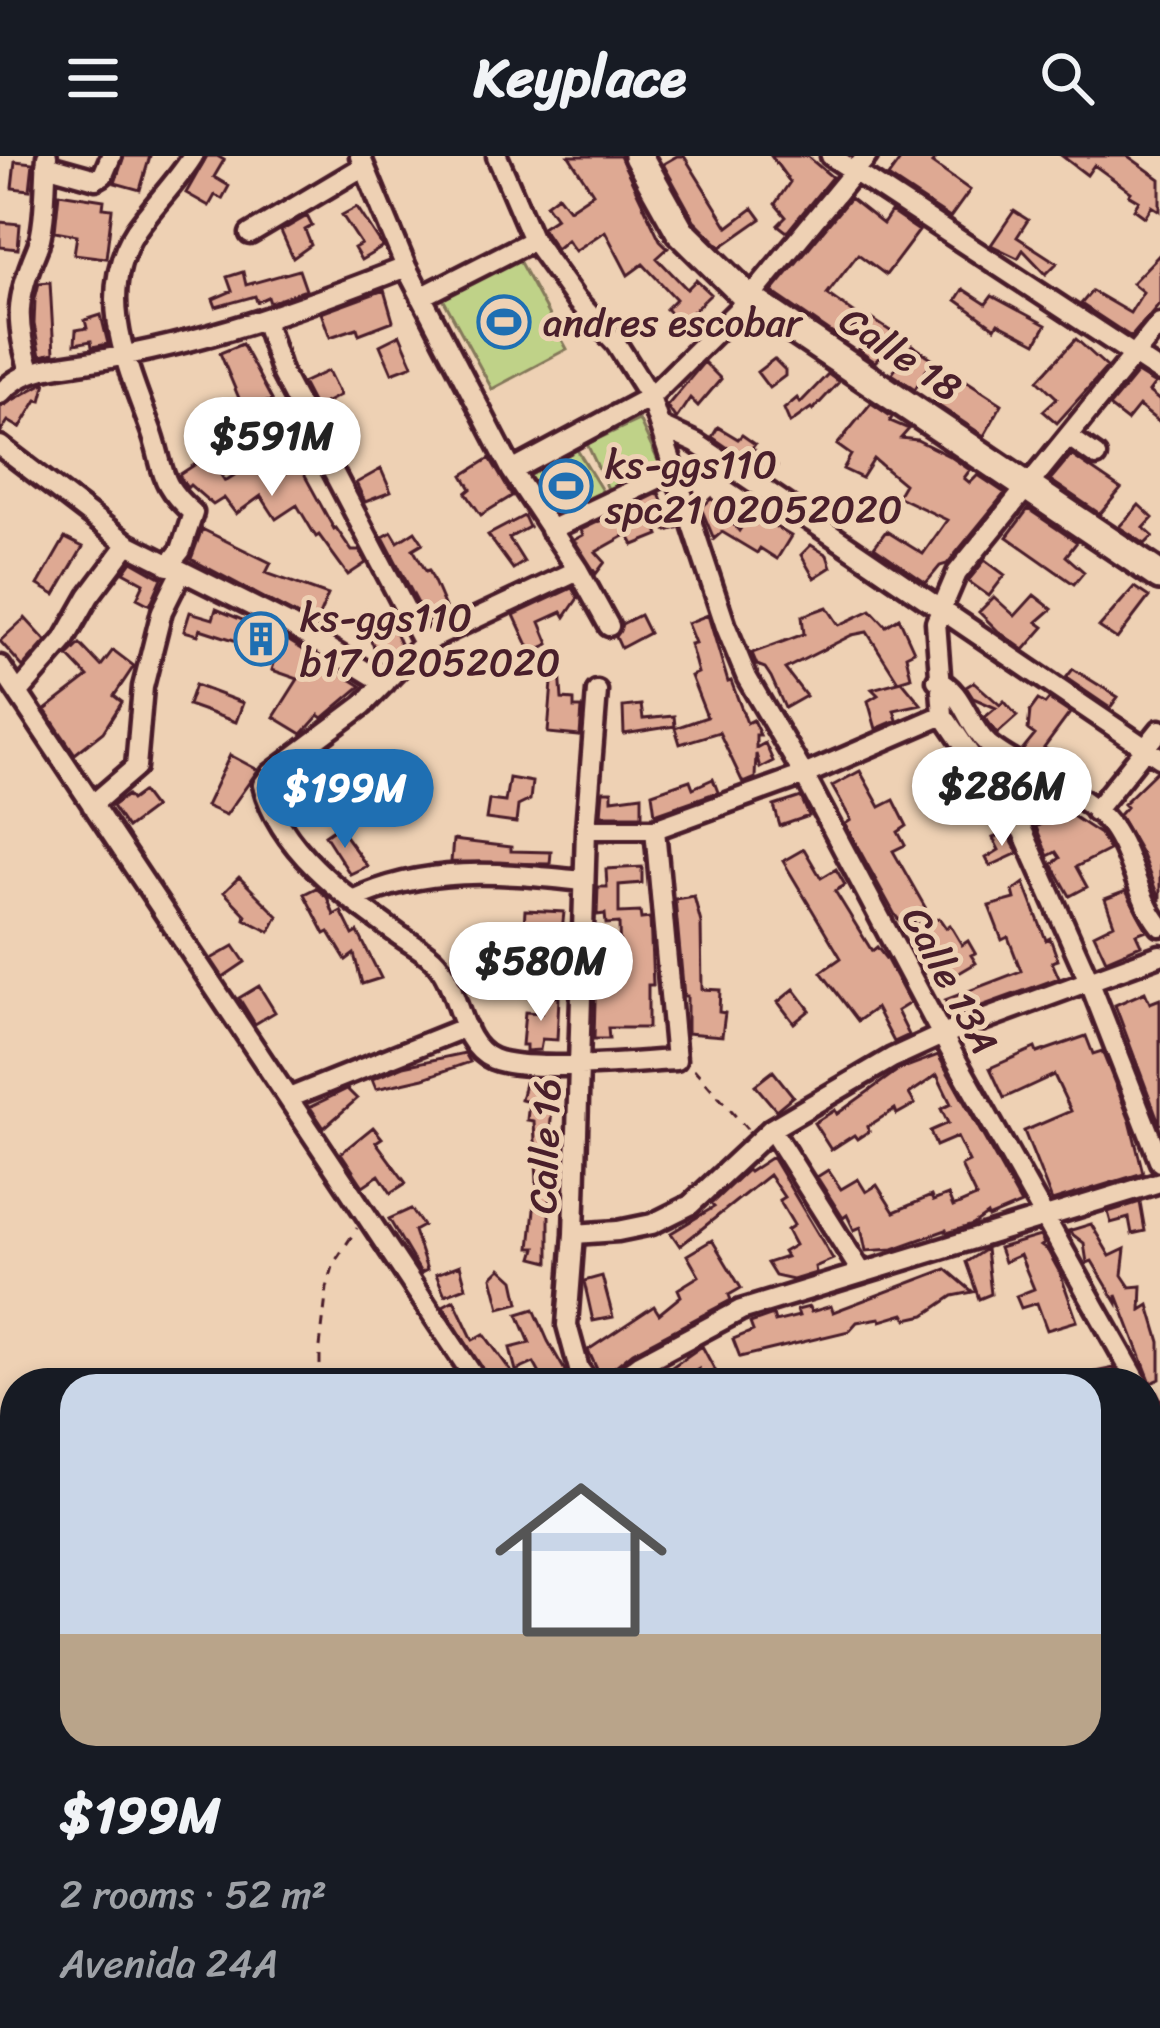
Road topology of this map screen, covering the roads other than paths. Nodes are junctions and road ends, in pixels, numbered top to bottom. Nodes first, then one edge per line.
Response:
1 (111, 156) edge
2 (193, 156) edge
3 (497, 156) edge
4 (638, 156) edge
5 (831, 156) edge
6 (46, 160) edge
7 (362, 161) edge
8 (861, 164) edge
9 (250, 234) dead end
10 (533, 240) junction
11 (406, 267) junction
12 (421, 297) junction
13 (749, 299) junction
14 (265, 322) junction
15 (1160, 323) edge
16 (1133, 354) junction
17 (123, 356) junction
18 (31, 371) junction
19 (1160, 372) edge
20 (0, 394) edge
21 (650, 397) junction
22 (661, 427) junction
23 (1069, 437) junction
24 (0, 446) edge
25 (1096, 456) dead end
26 (512, 471) junction
27 (674, 471) junction
28 (1028, 485) junction
29 (550, 530) junction
30 (128, 544) junction
31 (174, 570) junction
32 (578, 570) junction
33 (1160, 576) edge
34 (940, 606) junction
35 (609, 626) dead end
36 (422, 643) junction
37 (0, 665) edge
38 (938, 680) junction
39 (385, 683) junction
40 (597, 691) dead end
41 (18, 693) junction
42 (943, 715) junction
43 (1160, 730) edge
44 (1153, 753) edge
45 (805, 775) junction
46 (92, 805) junction
47 (1095, 811) junction
48 (586, 829) junction
49 (656, 829) junction
50 (584, 881) junction
51 (352, 900) junction
52 (1160, 926) edge
53 (1160, 955) edge
54 (1090, 983) junction
55 (466, 1027) junction
56 (942, 1035) junction
57 (579, 1065) junction
58 (289, 1098) junction
59 (764, 1135) junction
60 (1160, 1162) edge
61 (1160, 1182) edge
62 (1044, 1215) junction
63 (574, 1234) junction
64 (862, 1273) junction
65 (468, 1368) edge
66 (578, 1368) edge
67 (638, 1368) edge
68 (1130, 1368) edge

1 - 6 street
2 - 17 street
3 - 10 street, Calle 13A
4 - 13 street, Calle 18
5 - 8 street
6 - 18 street
7 - 9 street
7 - 11 street
8 - 13 street
8 - 16 street
10 - 12 street
10 - 21 street, Calle 13A
11 - 12 street
11 - 14 street
12 - 26 street
13 - 21 street
13 - 28 street, Calle 18
14 - 17 street
14 - 36 street
15 - 16 street
16 - 19 street
16 - 23 street
17 - 18 street
17 - 31 street
18 - 20 street
21 - 22 street, Calle 13A
21 - 26 street
22 - 27 street, Calle 13A
22 - 34 street
23 - 25 street
23 - 28 street
24 - 30 street
26 - 29 street
27 - 29 street
27 - 45 street, Calle 13A
28 - 33 street, Calle 18
28 - 34 street
29 - 32 street
30 - 31 street
30 - 41 street
31 - 39 street
31 - 46 street
32 - 35 street
32 - 36 street
34 - 38 street
34 - 44 street
36 - 39 street
37 - 41 street
38 - 42 street
38 - 47 street
39 - 51 street
40 - 48 street, Calle 16
41 - 46 street
42 - 45 street
42 - 54 street
43 - 44 street
44 - 47 street
45 - 49 street
45 - 56 street, Calle 13A
46 - 58 street
47 - 52 street
48 - 49 street
48 - 50 street, Calle 16
49 - 57 street
50 - 51 street
50 - 57 street, Calle 16
51 - 55 street
53 - 54 street
54 - 56 street
54 - 60 street
55 - 57 street
55 - 58 street
56 - 59 street
56 - 62 street, Calle 13A
57 - 63 street, Calle 16
58 - 65 street
59 - 63 street
59 - 64 street
61 - 62 street
62 - 64 street
62 - 68 street, Calle 13A
63 - 66 street, Calle 16
64 - 67 street

